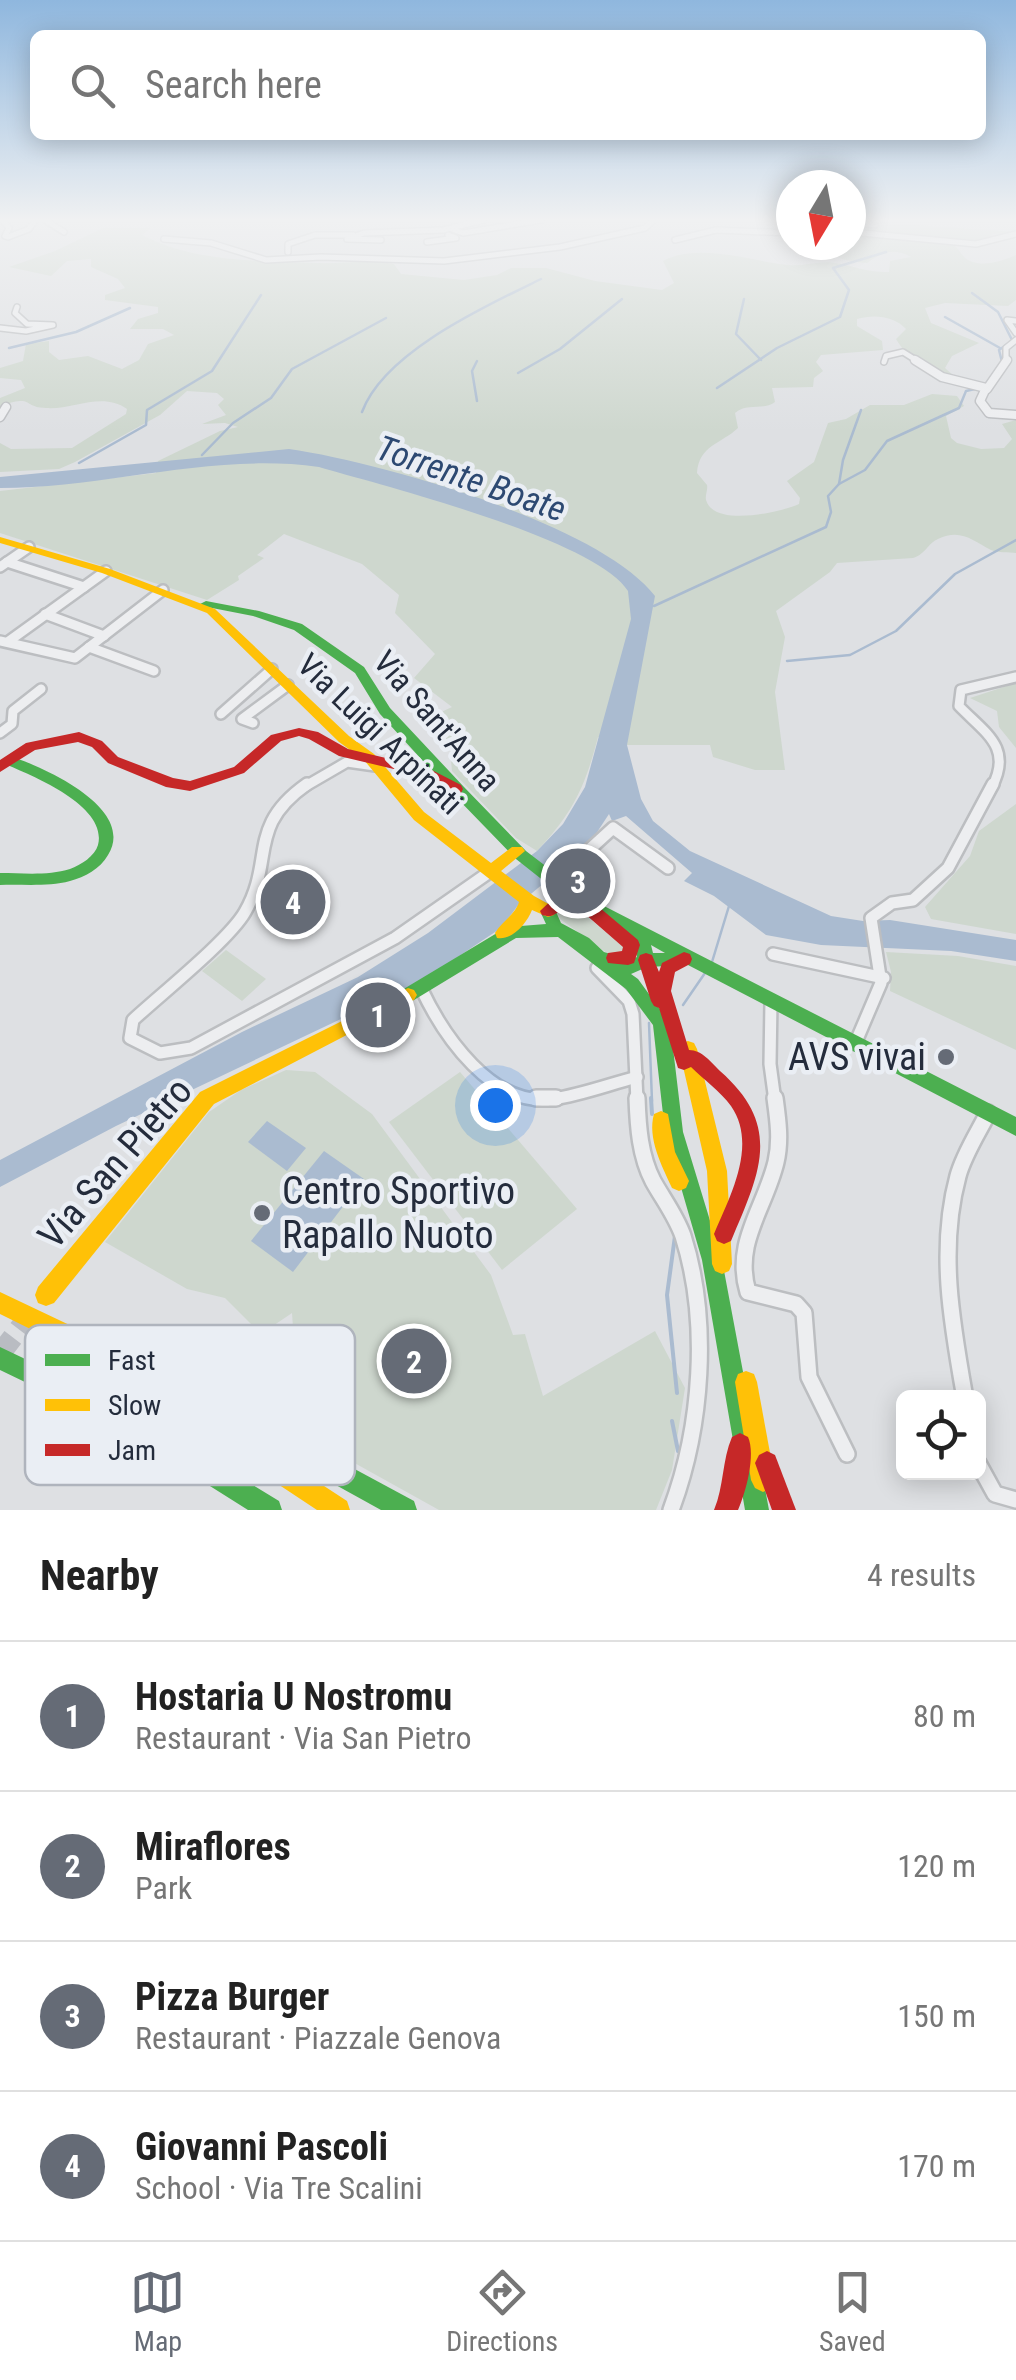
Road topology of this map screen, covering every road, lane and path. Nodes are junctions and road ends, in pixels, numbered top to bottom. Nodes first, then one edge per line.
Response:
1 (17, 308) dead end
2 (1016, 321) edge
3 (0, 328) edge
4 (1016, 337) edge
5 (884, 363) dead end
6 (986, 388) junction
7 (6, 407) dead end
8 (1016, 415) edge
9 (0, 416) edge
10 (0, 540) edge
11 (29, 547) junction
12 (3, 564) edge
13 (106, 571) junction
14 (84, 587) junction
15 (163, 590) junction
16 (45, 614) junction
17 (225, 614) junction
18 (104, 636) junction
19 (3, 643) edge
20 (89, 648) junction
21 (272, 668) junction
22 (154, 671) dead end
23 (1016, 677) edge
24 (288, 685) junction
25 (41, 689) dead end
26 (221, 714) dead end
27 (253, 722) dead end
28 (0, 733) edge
29 (338, 752) junction
30 (353, 761) junction
31 (374, 762) junction
32 (5, 764) edge
33 (423, 771) junction
34 (392, 783) junction
35 (458, 791) junction
36 (520, 854) junction
37 (668, 868) dead end
38 (494, 874) junction
39 (0, 879) edge
40 (554, 880) junction
41 (528, 900) junction
42 (584, 904) junction
43 (548, 911) junction
44 (508, 928) junction
45 (618, 930) junction
46 (567, 934) junction
47 (591, 948) junction
48 (484, 951) junction
49 (772, 954) dead end
50 (646, 960) junction
51 (698, 963) junction
52 (884, 978) junction
53 (421, 988) junction
54 (770, 1002) junction
55 (670, 1014) junction
56 (670, 1033) junction
57 (854, 1044) junction
58 (688, 1049) junction
59 (637, 1078) junction
60 (988, 1113) junction
61 (1016, 1127) edge
62 (697, 1207) junction
63 (722, 1238) junction
64 (46, 1295) dead end
65 (0, 1303) edge
66 (46, 1325) edge
67 (0, 1358) edge
68 (25, 1370) edge
69 (963, 1390) edge
70 (750, 1432) junction
71 (848, 1454) dead end
72 (983, 1480) edge
73 (355, 1482) edge
74 (230, 1485) edge
75 (300, 1485) edge
76 (1016, 1500) edge
77 (270, 1510) edge
78 (338, 1510) edge
79 (405, 1510) edge
80 (671, 1510) edge
81 (726, 1510) edge
82 (757, 1510) edge
83 (767, 1510) edge
84 (784, 1510) edge

1 - 3 street
2 - 4 street
4 - 6 street
5 - 6 street
6 - 8 street
7 - 9 street
10 - 11 main road, Via Luigi Arpinati
11 - 12 street
11 - 13 main road, Via Luigi Arpinati
12 - 14 street
13 - 14 street
13 - 15 main road, Via Luigi Arpinati
14 - 16 street
15 - 17 main road, Via Luigi Arpinati
15 - 18 street
16 - 18 street
16 - 19 street
17 - 21 main road, Via Luigi Arpinati
17 - 35 main road, Via Sant'Anna
18 - 20 street
19 - 20 street
20 - 22 street
21 - 24 main road, Via Luigi Arpinati
21 - 26 street, Via Luigi Arpinati
23 - 52 street
24 - 27 street
24 - 31 main road, Via Luigi Arpinati
25 - 28 street
29 - 30 street
29 - 31 main road
29 - 32 main road
30 - 31 street
30 - 38 street
31 - 33 main road
31 - 34 main road, Via Luigi Arpinati
32 - 39 main road
33 - 34 main road
33 - 35 main road
34 - 38 main road, Via Luigi Arpinati
35 - 36 main road, Via Sant'Anna
36 - 38 main road
36 - 40 main road, Via Sant'Anna
37 - 40 street
38 - 41 main road, Via Luigi Arpinati
40 - 42 main road, Via Sant'Anna
41 - 43 main road, Via Luigi Arpinati
41 - 44 main road
42 - 43 main road
42 - 45 main road
42 - 51 main road
43 - 44 main road
43 - 46 main road
44 - 48 main road
45 - 47 main road
45 - 50 main road
46 - 47 main road
46 - 48 main road, Via San Pietro
46 - 56 main road
46 - 59 street
47 - 50 main road
48 - 53 main road, Via San Pietro
49 - 52 street
50 - 51 main road
50 - 55 main road
51 - 54 main road
51 - 55 main road
52 - 57 street
53 - 59 street
53 - 64 main road, Via San Pietro
54 - 57 main road
54 - 71 street
55 - 56 main road
56 - 58 main road
56 - 62 main road
56 - 62 main road
56 - 63 main road
57 - 60 main road
58 - 63 main road
58 - 63 main road
59 - 80 street
60 - 61 main road
60 - 69 street
62 - 70 main road
63 - 70 main road
65 - 66 main road
67 - 68 main road
70 - 81 main road
70 - 82 main road
70 - 83 main road
70 - 84 main road
72 - 76 street
73 - 79 main road
74 - 77 main road
75 - 78 main road

